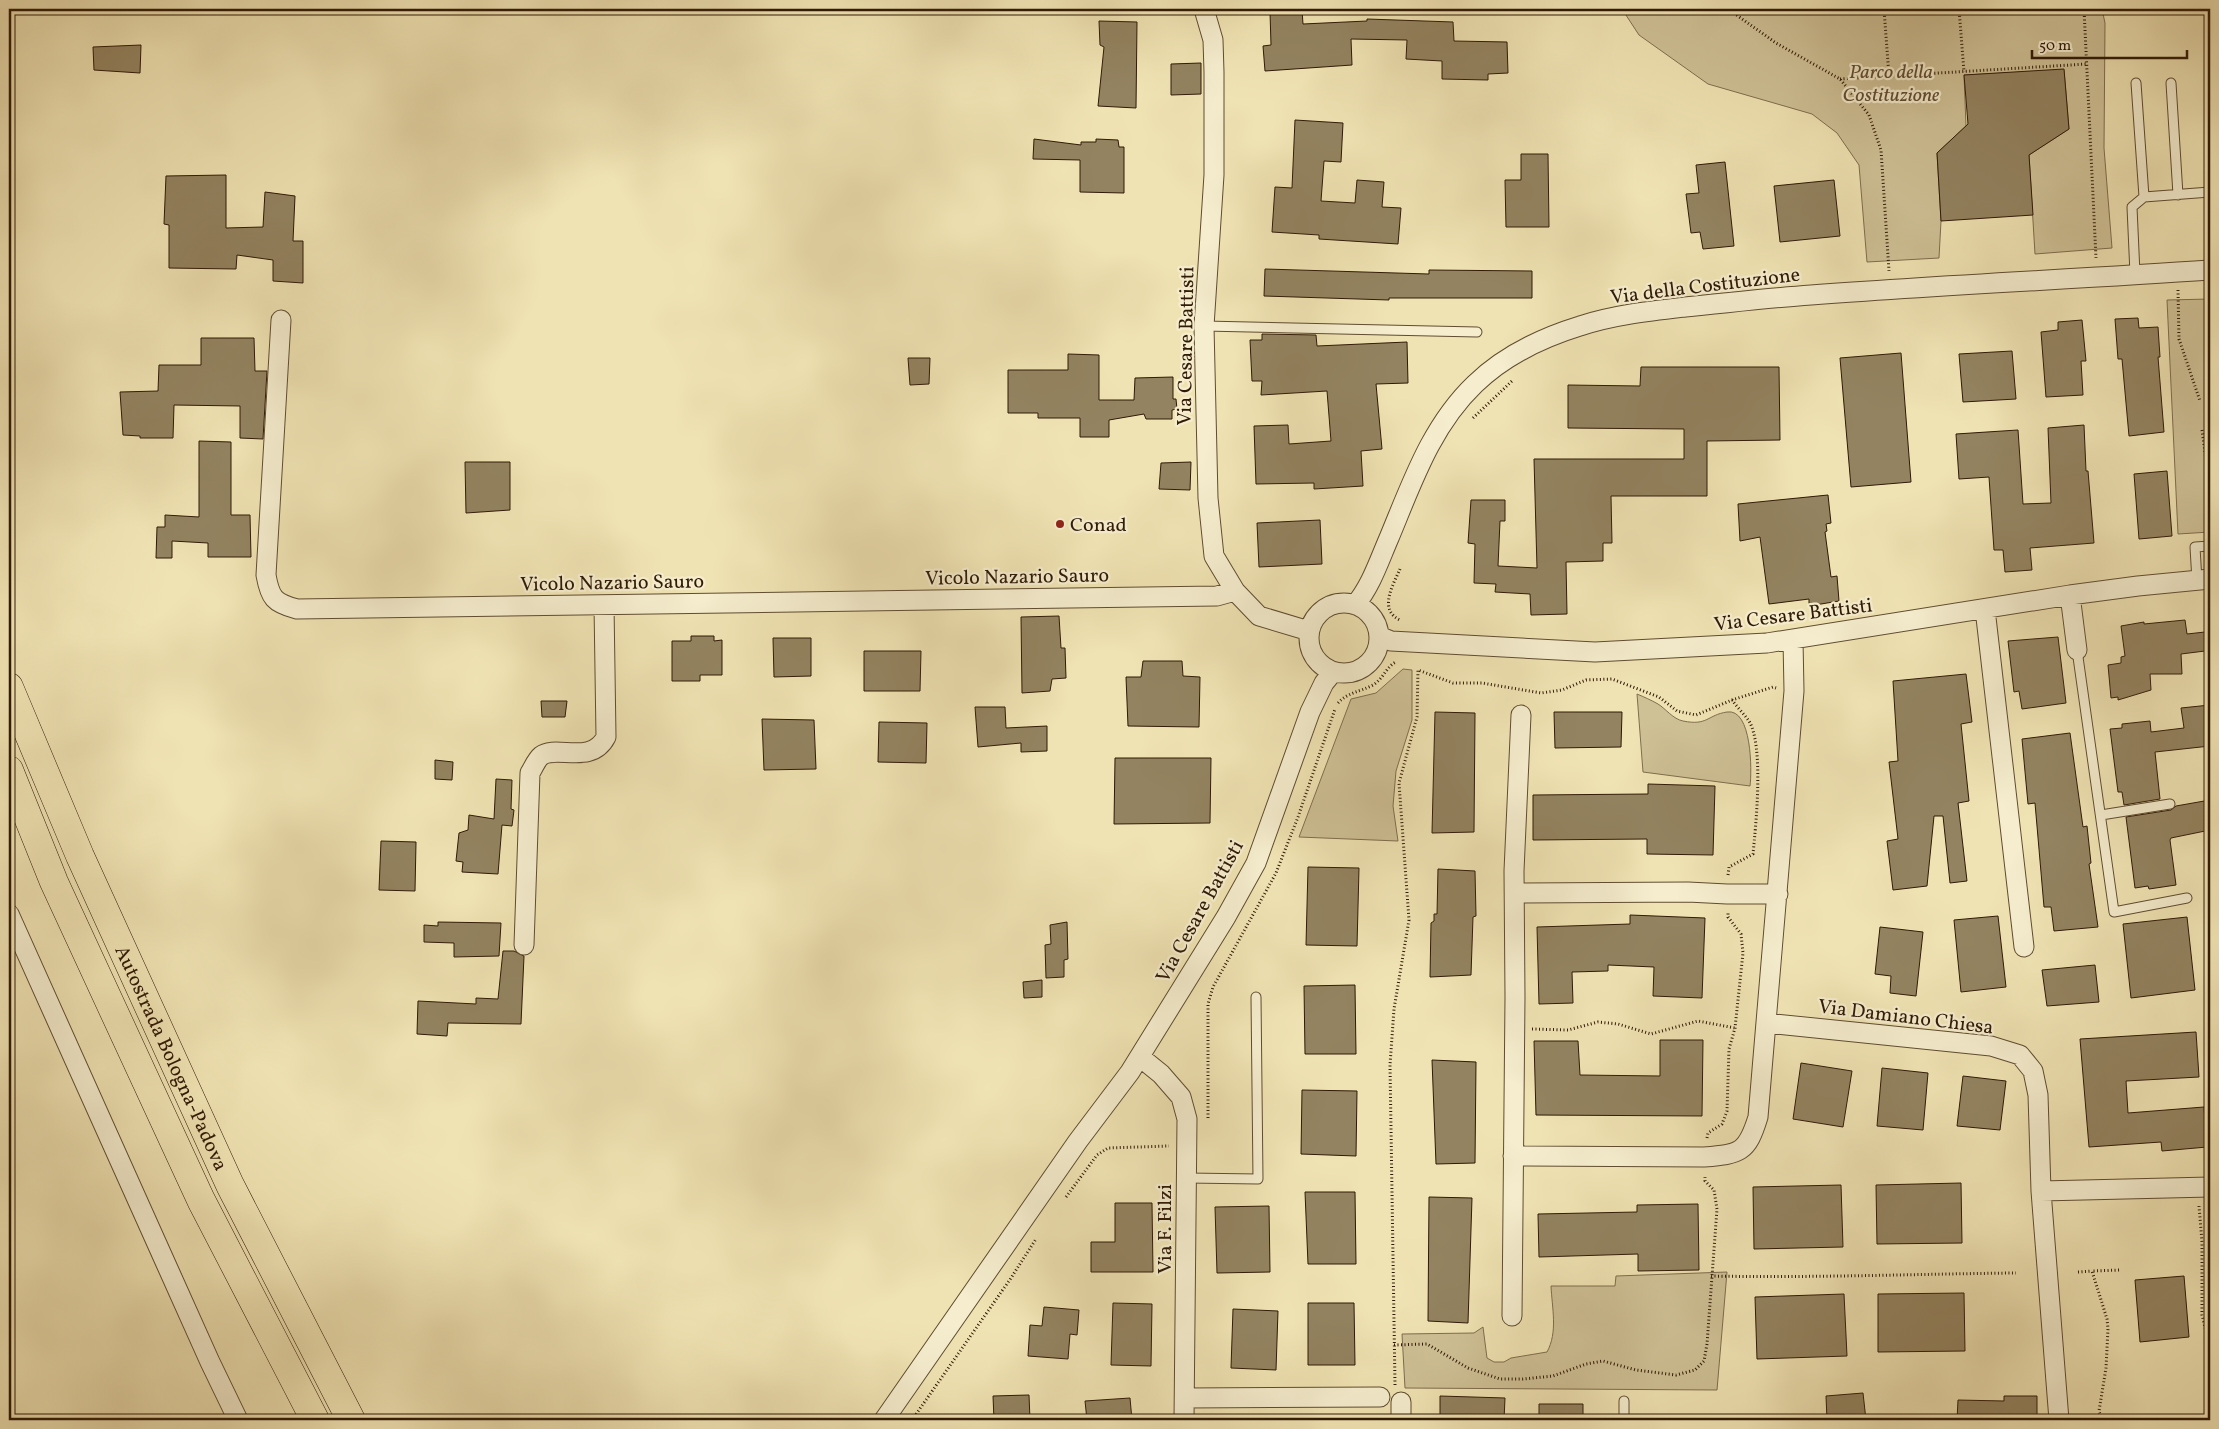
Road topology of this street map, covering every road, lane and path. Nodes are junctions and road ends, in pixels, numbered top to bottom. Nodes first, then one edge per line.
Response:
1 (1204, 9) edge
2 (1728, 9) edge
3 (1884, 9) edge
4 (1959, 9) edge
5 (2084, 9) edge
6 (2087, 64) junction
7 (1964, 72) junction
8 (1889, 76) junction
9 (1840, 79) junction
10 (2171, 82) dead end
11 (2136, 83) dead end
12 (2210, 192) edge
13 (2178, 195) junction
14 (2144, 197) junction
15 (2210, 270) edge
16 (2135, 274) junction
17 (2097, 277) junction
18 (1890, 289) junction
19 (2186, 292) dead end
20 (2169, 293) dead end
21 (2178, 293) junction
22 (281, 320) dead end
23 (1204, 326) junction
24 (1477, 332) dead end
25 (1519, 374) dead end
26 (2200, 401) dead end
27 (1469, 422) dead end
28 (2202, 430) dead end
29 (2210, 489) edge
30 (2210, 546) edge
31 (1402, 562) dead end
32 (2204, 580) edge
33 (1235, 591) junction
34 (2070, 595) junction
35 (604, 605) junction
36 (1355, 605) junction
37 (1985, 609) junction
38 (1309, 631) junction
39 (1379, 636) junction
40 (1793, 640) junction
41 (1419, 643) junction
42 (2078, 650) joint
43 (1401, 660) dead end
44 (1332, 672) junction
45 (9, 687) edge
46 (1794, 691) junction
47 (1732, 700) junction
48 (1521, 715) dead end
49 (9, 770) edge
50 (2170, 804) dead end
51 (2101, 815) junction
52 (1515, 894) junction
53 (1727, 894) junction
54 (1778, 894) junction
55 (2187, 898) dead end
56 (9, 914) edge
57 (524, 945) dead end
58 (2024, 947) dead end
59 (1256, 997) dead end
60 (1766, 1023) junction
61 (1735, 1028) junction
62 (1527, 1029) dead end
63 (1140, 1057) junction
64 (1208, 1120) dead end
65 (1186, 1146) junction
66 (1513, 1156) junction
67 (1704, 1157) junction
68 (1186, 1178) junction
69 (2204, 1187) edge
70 (2041, 1191) junction
71 (1063, 1200) dead end
72 (1036, 1238) dead end
73 (2120, 1270) dead end
74 (2092, 1271) junction
75 (2078, 1272) dead end
76 (2016, 1273) dead end
77 (1712, 1276) junction
78 (1512, 1316) dead end
79 (1394, 1345) junction
80 (2210, 1348) edge
81 (2210, 1390) edge
82 (1185, 1398) junction
83 (1380, 1398) joint
84 (1624, 1401) dead end
85 (2210, 1410) edge
86 (238, 1420) edge
87 (315, 1420) edge
88 (351, 1420) edge
89 (884, 1420) edge
90 (912, 1420) edge
91 (1184, 1420) edge
92 (1624, 1420) edge
93 (2058, 1420) edge
94 (2102, 1420) edge

1 - 23 street, Via Cesare Battisti
2 - 9 path
3 - 8 path
4 - 7 path
5 - 6 path
6 - 7 path
6 - 17 path
7 - 8 path
8 - 9 path
9 - 18 path
10 - 13 lane
11 - 14 lane
12 - 13 lane
13 - 14 lane
14 - 16 lane
15 - 16 street, Via della Costituzione
16 - 17 street, Via della Costituzione
17 - 18 street, Via della Costituzione
18 - 36 street, Via della Costituzione
19 - 21 path
20 - 21 path
21 - 26 path
22 - 35 street, Vicolo Nazario Sauro
23 - 24 lane
23 - 33 street, Via Cesare Battisti
25 - 27 path
28 - 29 path
30 - 32 lane
31 - 41 path
32 - 34 street, Via Cesare Battisti
33 - 35 street, Vicolo Nazario Sauro
33 - 38 street, Via Cesare Battisti
34 - 37 street, Via Cesare Battisti
34 - 42 street
35 - 57 street
36 - 38 street
36 - 39 street
37 - 40 street, Via Cesare Battisti
37 - 58 street
38 - 44 street
39 - 41 street, Via Cesare Battisti
39 - 44 street
40 - 41 street, Via Cesare Battisti
40 - 46 street
42 - 51 lane
43 - 64 path
44 - 63 street, Via Cesare Battisti
45 - 88 highway, Autostrada Bologna-Padova
46 - 47 path
46 - 54 street
47 - 53 path
47 - 79 path
48 - 52 street
49 - 87 highway, Autostrada Bologna-Padova
50 - 51 lane
51 - 55 lane
52 - 53 street
52 - 66 street
53 - 54 street
53 - 61 path
54 - 60 street
56 - 86 street
59 - 68 lane
60 - 67 street
60 - 70 street, Via Damiano Chiesa
61 - 62 path
61 - 67 path
63 - 65 street, Via F. Filzi
63 - 89 street, Via Cesare Battisti
65 - 68 street, Via F. Filzi
65 - 71 path
66 - 67 street
66 - 78 street
67 - 77 path
68 - 82 street, Via F. Filzi
69 - 70 street
69 - 80 path
70 - 93 street, Via Damiano Chiesa
72 - 90 path
73 - 74 path
74 - 75 path
74 - 94 path
76 - 77 path
77 - 79 path
79 - 83 path
81 - 85 path
82 - 83 street
82 - 91 street, Via F. Filzi
84 - 92 lane

